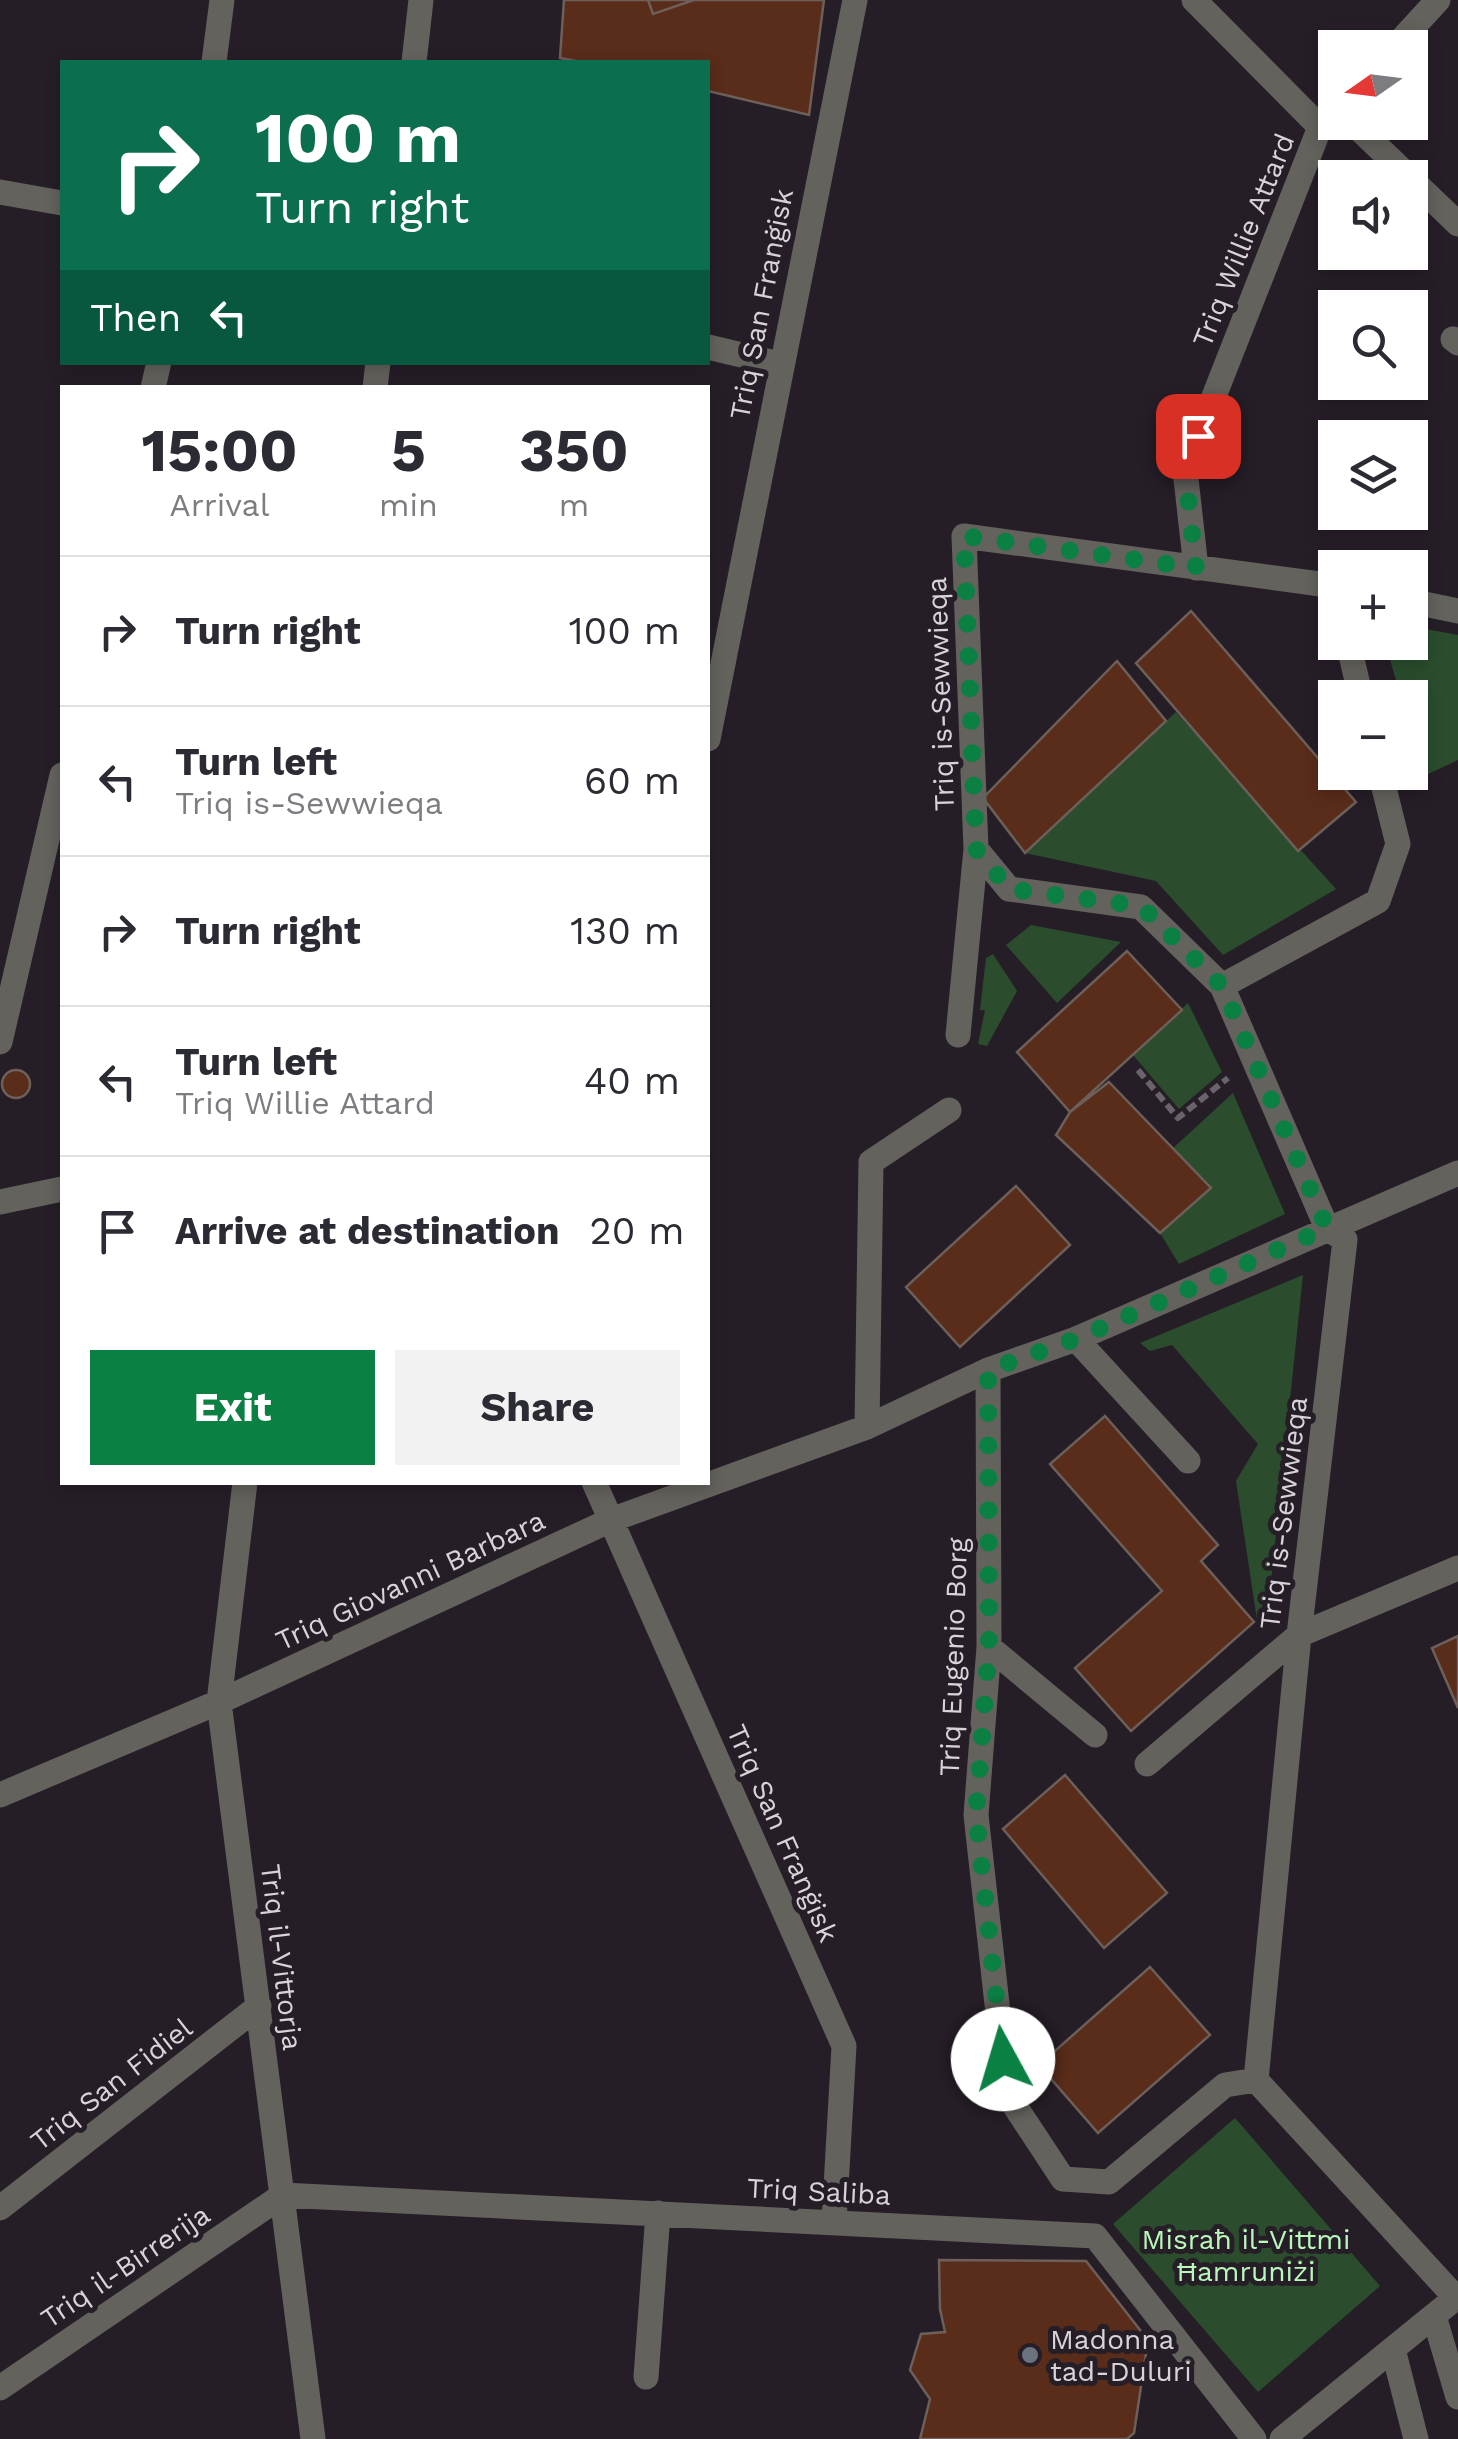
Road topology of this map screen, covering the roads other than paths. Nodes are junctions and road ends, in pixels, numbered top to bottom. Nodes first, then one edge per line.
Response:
1 (222, 0) edge
2 (421, 0) edge
3 (854, 0) edge
4 (1194, 0) edge
5 (1438, 0) edge
6 (1410, 30) edge
7 (214, 60) edge
8 (414, 60) edge
9 (1318, 110) edge
10 (1319, 140) edge
11 (1371, 140) edge
12 (1391, 160) edge
13 (0, 192) edge
14 (1428, 195) edge
15 (60, 203) edge
16 (1458, 224) edge
17 (710, 347) edge
18 (778, 364) junction
19 (1196, 568) junction
20 (1318, 586) edge
21 (1428, 605) edge
22 (1458, 611) edge
23 (710, 728) edge
24 (60, 783) edge
25 (1384, 790) edge
26 (976, 849) junction
27 (1222, 986) junction
28 (958, 1035) dead end
29 (0, 1042) edge
30 (948, 1110) dead end
31 (1458, 1173) edge
32 (60, 1190) edge
33 (0, 1202) edge
34 (1327, 1228) junction
35 (1076, 1339) junction
36 (988, 1370) junction
37 (867, 1427) junction
38 (1188, 1461) dead end
39 (710, 1484) edge
40 (245, 1485) edge
41 (595, 1485) edge
42 (707, 1485) edge
43 (611, 1520) junction
44 (1458, 1568) edge
45 (1300, 1635) junction
46 (989, 1647) junction
47 (218, 1702) junction
48 (1095, 1736) dead end
49 (1147, 1764) dead end
50 (0, 1795) edge
51 (259, 2006) junction
52 (1256, 2080) junction
53 (283, 2194) junction
54 (0, 2208) edge
55 (658, 2214) junction
56 (834, 2222) junction
57 (1457, 2297) edge
58 (1434, 2316) junction
59 (1392, 2349) junction
60 (646, 2377) dead end
61 (0, 2388) edge
62 (1458, 2397) edge
63 (313, 2439) edge
64 (1254, 2439) edge
65 (1282, 2439) edge
66 (1416, 2439) edge

1 - 7 street
2 - 8 street
3 - 18 street, Triq San Franġisk
4 - 9 street
5 - 6 street
10 - 19 street, Triq Willie Attard
11 - 12 street
13 - 15 street
14 - 16 street
17 - 18 street
18 - 23 street, Triq San Franġisk
19 - 20 street
19 - 26 street, Triq is-Sewwieqa
21 - 22 street
24 - 29 street
25 - 27 street
26 - 27 street, Triq is-Sewwieqa
26 - 28 street, Triq is-Sewwieqa
27 - 34 street, Triq is-Sewwieqa
30 - 37 street
31 - 34 street, Triq Giovanni Barbara
32 - 33 street
34 - 35 street, Triq Giovanni Barbara
34 - 45 street, Triq is-Sewwieqa
35 - 36 street, Triq Giovanni Barbara
35 - 38 street
36 - 37 street, Triq Giovanni Barbara
36 - 46 street, Triq Eugenio Borg
37 - 39 street, Triq Giovanni Barbara
40 - 47 street, Triq il-Vittorja
41 - 43 street, Triq San Franġisk
42 - 43 street, Triq Giovanni Barbara
43 - 47 street, Triq Giovanni Barbara
43 - 56 street, Triq San Franġisk
44 - 45 street
45 - 49 street
45 - 52 street, Triq is-Sewwieqa
46 - 48 street
46 - 52 street, Triq Eugenio Borg
47 - 50 street, Triq Giovanni Barbara
47 - 51 street, Triq il-Vittorja
51 - 53 street, Triq il-Vittorja
51 - 54 street, Triq San Fidiel
52 - 57 street
53 - 55 street, Triq Saliba
53 - 61 street, Triq il-Birrerija
53 - 63 street, Triq il-Vittorja
55 - 56 street, Triq Saliba
55 - 60 street
56 - 64 street, Triq Saliba
57 - 58 street
58 - 59 street
58 - 62 street
59 - 65 street
59 - 66 street

